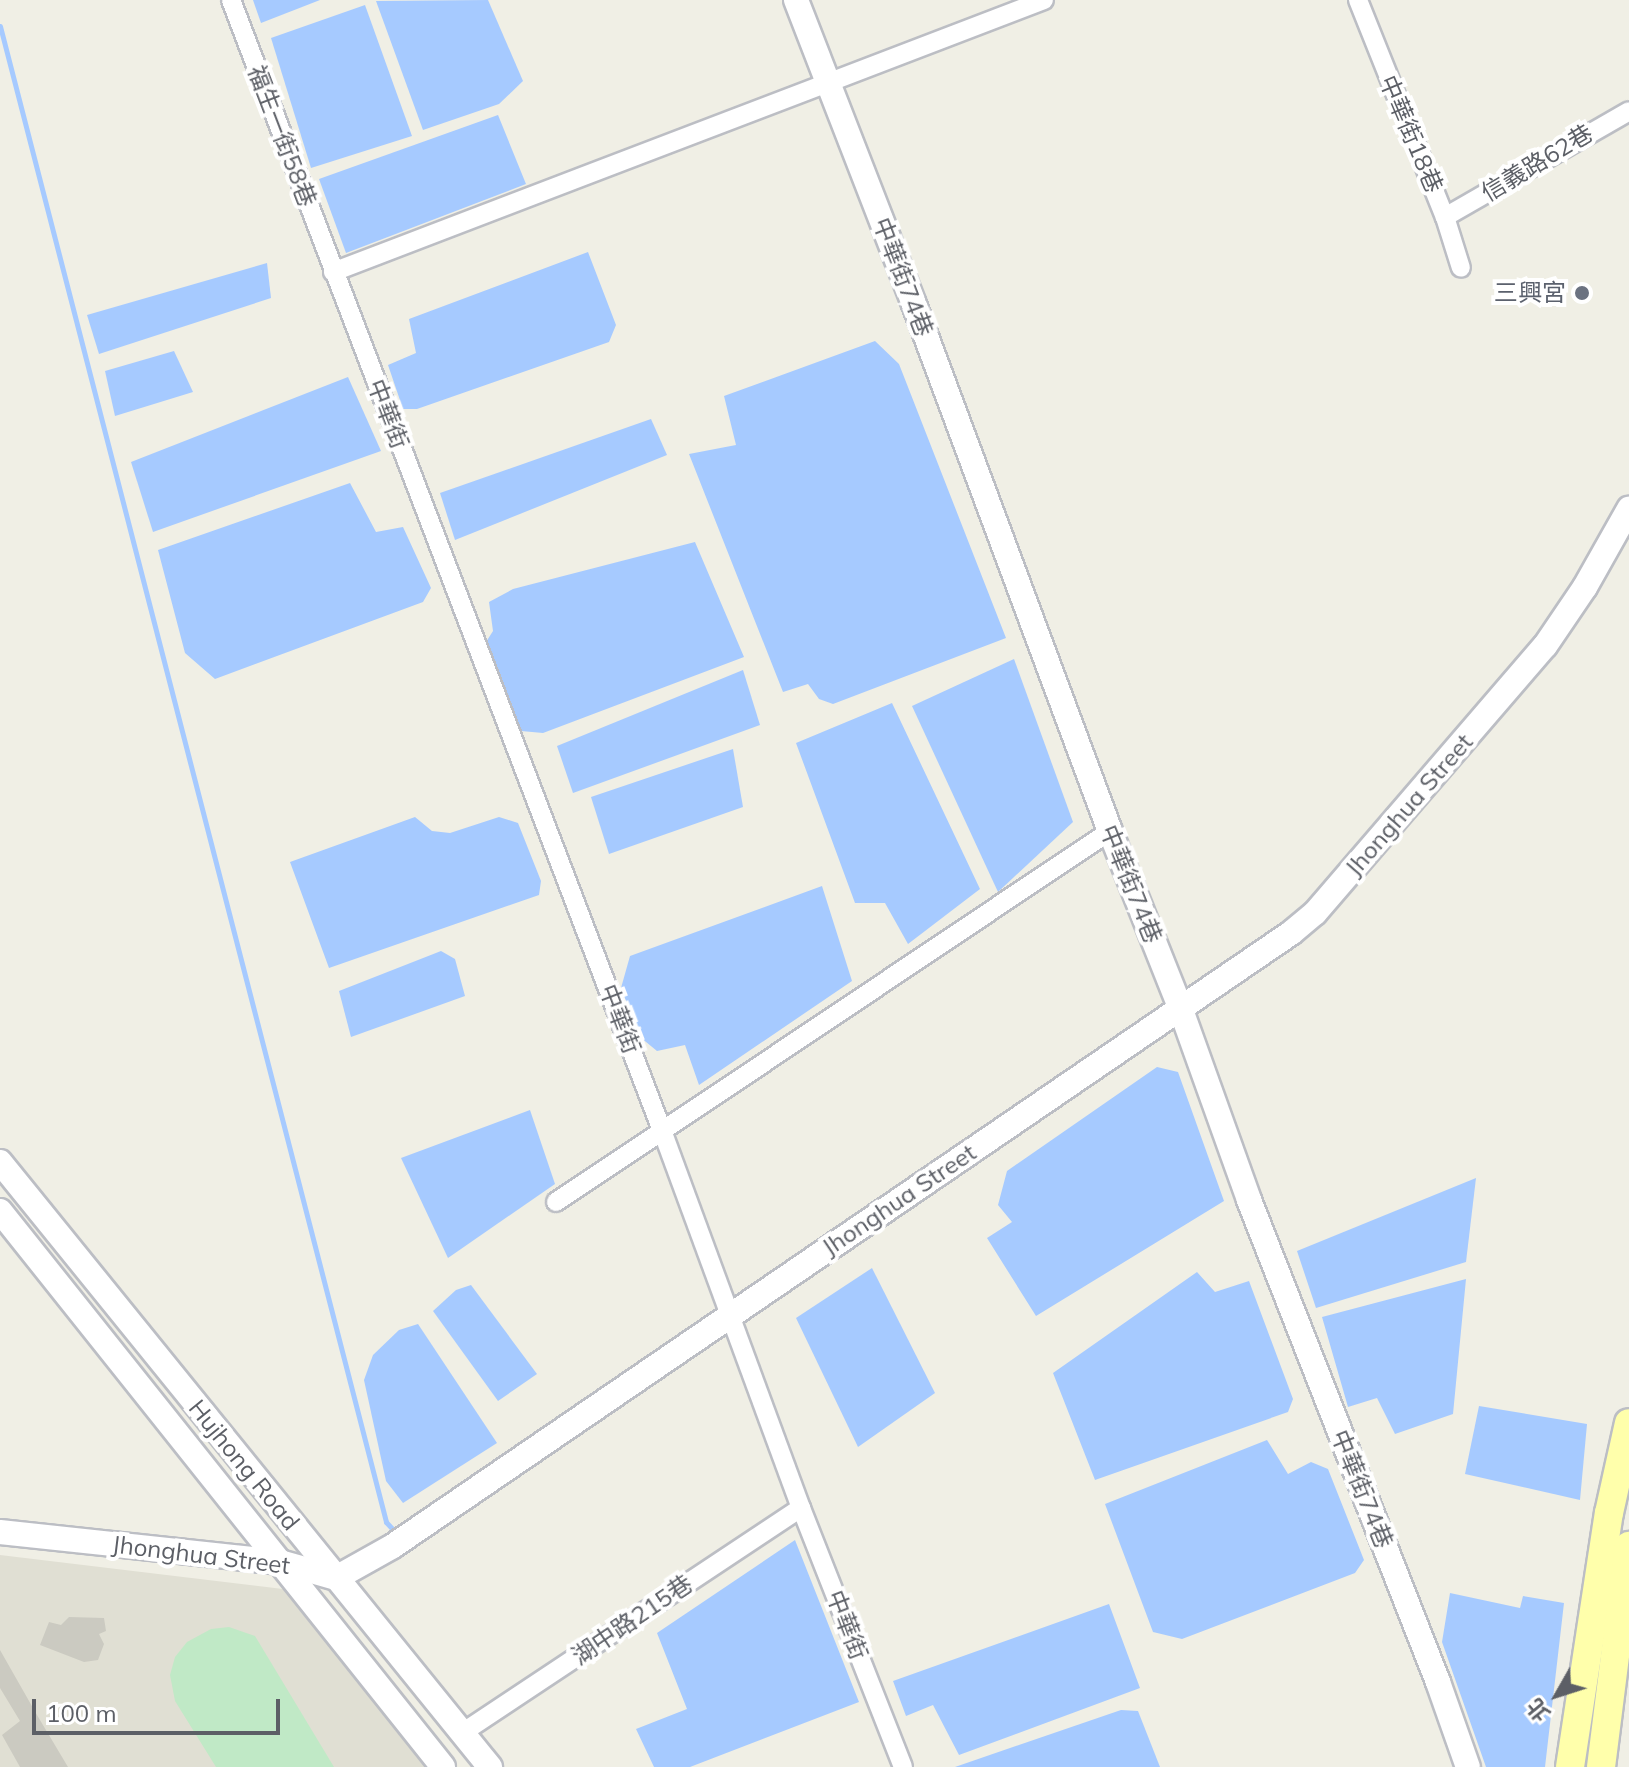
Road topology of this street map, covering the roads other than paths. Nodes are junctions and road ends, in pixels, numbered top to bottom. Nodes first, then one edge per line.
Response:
1 (231, 0) edge
2 (796, 0) edge
3 (1044, 0) edge
4 (1358, 0) edge
5 (827, 81) junction
6 (1629, 111) edge
7 (1445, 217) junction
8 (1461, 268) dead end
9 (333, 272) junction
10 (1629, 509) edge
11 (1110, 831) junction
12 (1180, 1007) junction
13 (663, 1133) junction
14 (0, 1162) edge
15 (556, 1202) dead end
16 (0, 1211) edge
17 (729, 1316) junction
18 (1629, 1423) edge
19 (801, 1508) junction
20 (0, 1532) edge
21 (1629, 1546) edge
22 (280, 1562) junction
23 (336, 1578) junction
24 (462, 1733) junction
25 (443, 1767) edge
26 (490, 1767) edge
27 (903, 1767) edge
28 (1468, 1767) edge
29 (1570, 1767) edge
30 (1601, 1767) edge

1 - 9 street, 福生一街58巷
2 - 5 street, 中華街74巷
3 - 5 street
4 - 7 street, 中華街18巷
5 - 9 street
5 - 11 street, 中華街74巷
6 - 7 street, 信義路62巷
7 - 8 street, 中華街18巷
9 - 13 street, 中華街
10 - 12 street, Jhonghua Street
11 - 12 street, 中華街74巷
11 - 13 street
12 - 17 street, Jhonghua Street
12 - 28 street, 中華街74巷
13 - 15 street
13 - 17 street, 中華街
14 - 23 street, Hujhong Road
16 - 22 street, Hujhong Road
17 - 19 street, 中華街
17 - 23 street, Jhonghua Street
18 - 29 main road
19 - 24 street, 湖中路215巷
19 - 27 street, 中華街
20 - 22 street, Jhonghua Street
21 - 30 main road
22 - 23 street, Jhonghua Street
22 - 25 street, Hujhong Road
23 - 24 street, Hujhong Road
24 - 26 street, Hujhong Road

